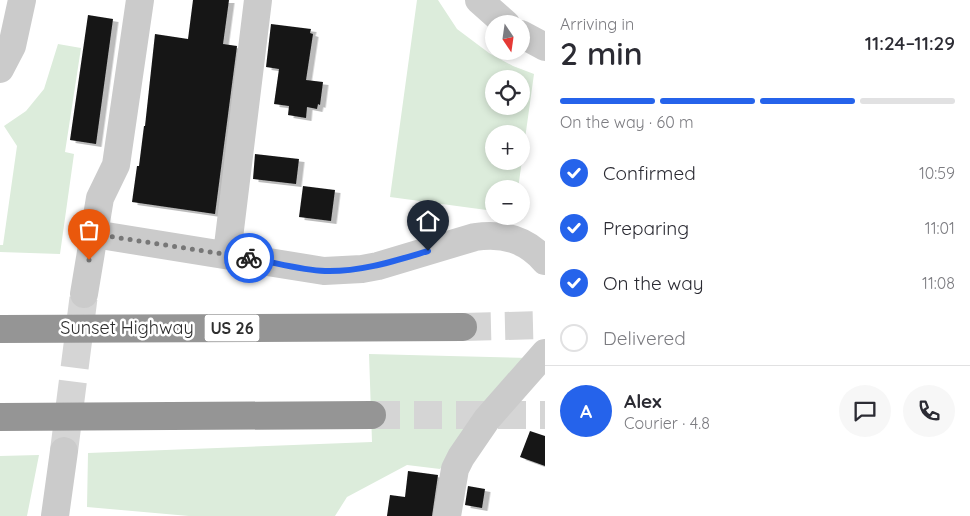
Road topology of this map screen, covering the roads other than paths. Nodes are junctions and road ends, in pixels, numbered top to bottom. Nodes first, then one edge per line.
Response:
1 (22, 0) edge
2 (140, 0) edge
3 (258, 0) edge
4 (479, 0) edge
5 (496, 15) edge
6 (530, 39) edge
7 (545, 47) edge
8 (0, 69) edge
9 (94, 234) junction
10 (227, 254) junction
11 (545, 261) edge
12 (84, 294) tunnel mouth
13 (464, 327) tunnel mouth
14 (0, 329) edge
15 (545, 353) edge
16 (372, 415) tunnel mouth
17 (0, 417) edge
18 (64, 451) tunnel mouth
19 (55, 516) edge
20 (447, 516) edge

1 - 8 street
2 - 9 street
3 - 10 street
4 - 5 street
6 - 7 street
9 - 10 street
9 - 12 street
10 - 11 street
13 - 14 highway, Sunset Highway / US 26
15 - 20 street
16 - 17 highway
18 - 19 street

